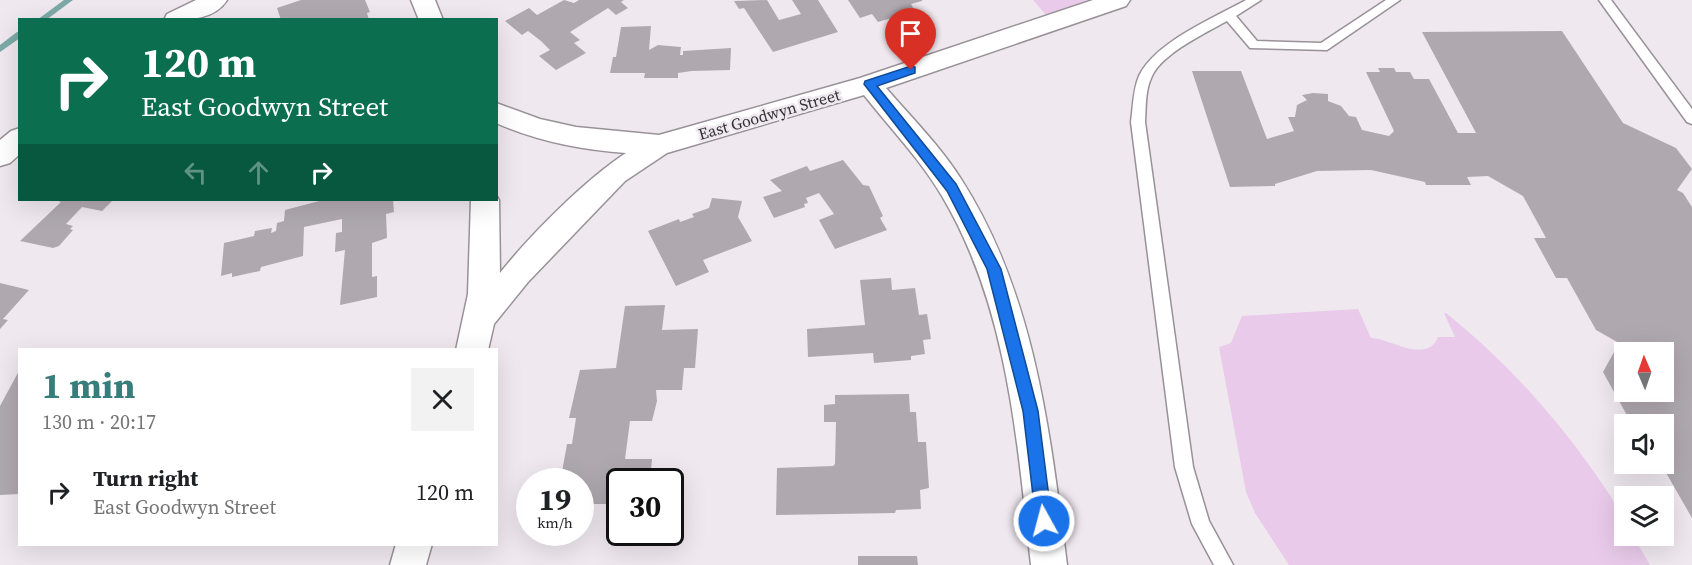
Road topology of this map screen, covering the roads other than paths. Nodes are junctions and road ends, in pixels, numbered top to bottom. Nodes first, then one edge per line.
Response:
1 (215, 0) edge
2 (423, 0) edge
3 (1118, 0) edge
4 (1256, 0) edge
5 (1394, 0) edge
6 (1605, 0) edge
7 (1229, 16) junction
8 (180, 18) edge
9 (430, 18) edge
10 (869, 84) junction
11 (498, 113) edge
12 (1692, 119) edge
13 (18, 140) edge
14 (660, 145) junction
15 (0, 156) edge
16 (485, 201) edge
17 (482, 316) junction
18 (473, 348) edge
19 (413, 546) edge
20 (408, 565) edge
21 (1049, 565) edge
22 (1224, 565) edge

1 - 8 street
2 - 9 street
3 - 10 street, East Goodwyn Street
4 - 7 lane
5 - 7 lane
6 - 12 lane
7 - 22 lane
10 - 14 street, East Goodwyn Street
10 - 21 street
11 - 14 street, East Goodwyn Street
13 - 15 street
14 - 17 street, East Goodwyn Street
16 - 17 street
17 - 18 street
19 - 20 street

